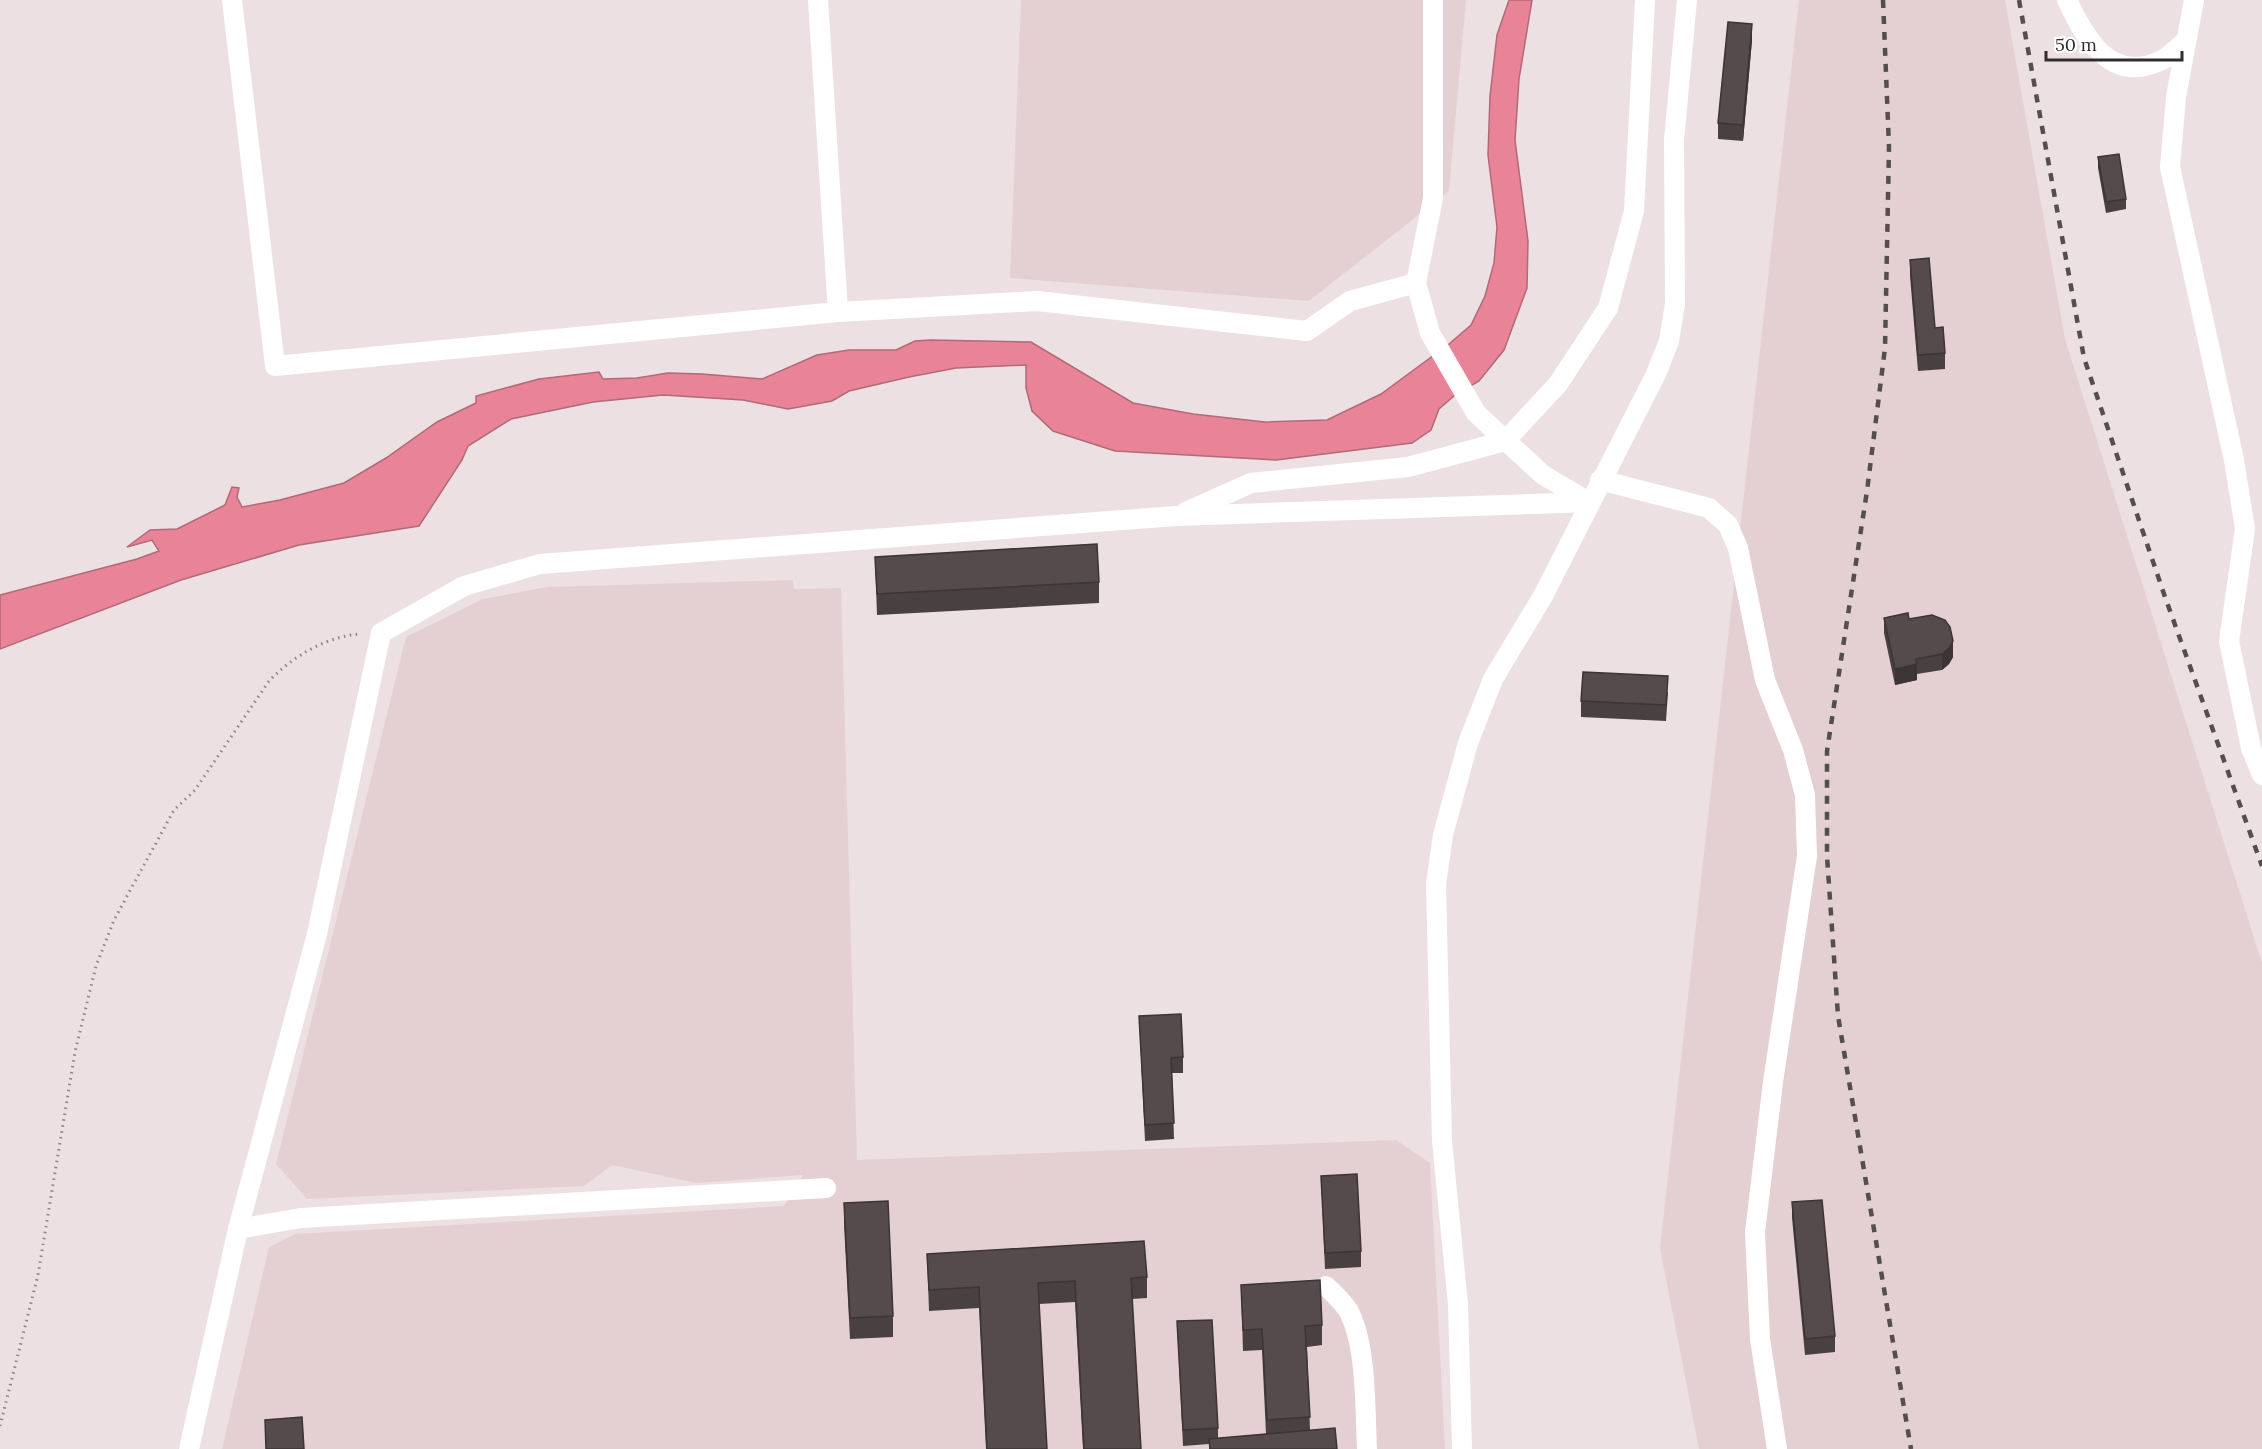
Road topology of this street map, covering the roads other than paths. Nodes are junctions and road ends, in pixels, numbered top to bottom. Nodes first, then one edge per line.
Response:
1 (232, 0) edge
2 (818, 0) edge
3 (1433, 0) edge
4 (1645, 0) edge
5 (1687, 0) edge
6 (2067, 0) edge
7 (2194, 0) edge
8 (2186, 41) junction
9 (1416, 283) junction
10 (838, 312) junction
11 (1505, 441) junction
12 (1600, 480) junction
13 (1589, 502) junction
14 (1176, 516) junction
15 (2262, 775) edge
16 (826, 1188) dead end
17 (238, 1229) junction
18 (1326, 1286) dead end
19 (189, 1449) edge
20 (1367, 1449) edge
21 (1462, 1449) edge
22 (1777, 1449) edge

1 - 10 street
2 - 10 street
3 - 9 street
4 - 11 street
5 - 12 street
6 - 8 street
7 - 8 street
8 - 15 street
9 - 10 street
9 - 11 street
11 - 13 street
11 - 14 street
12 - 13 street
12 - 22 street
13 - 14 street
13 - 21 street
14 - 17 street
16 - 17 street
17 - 19 street
18 - 20 street

